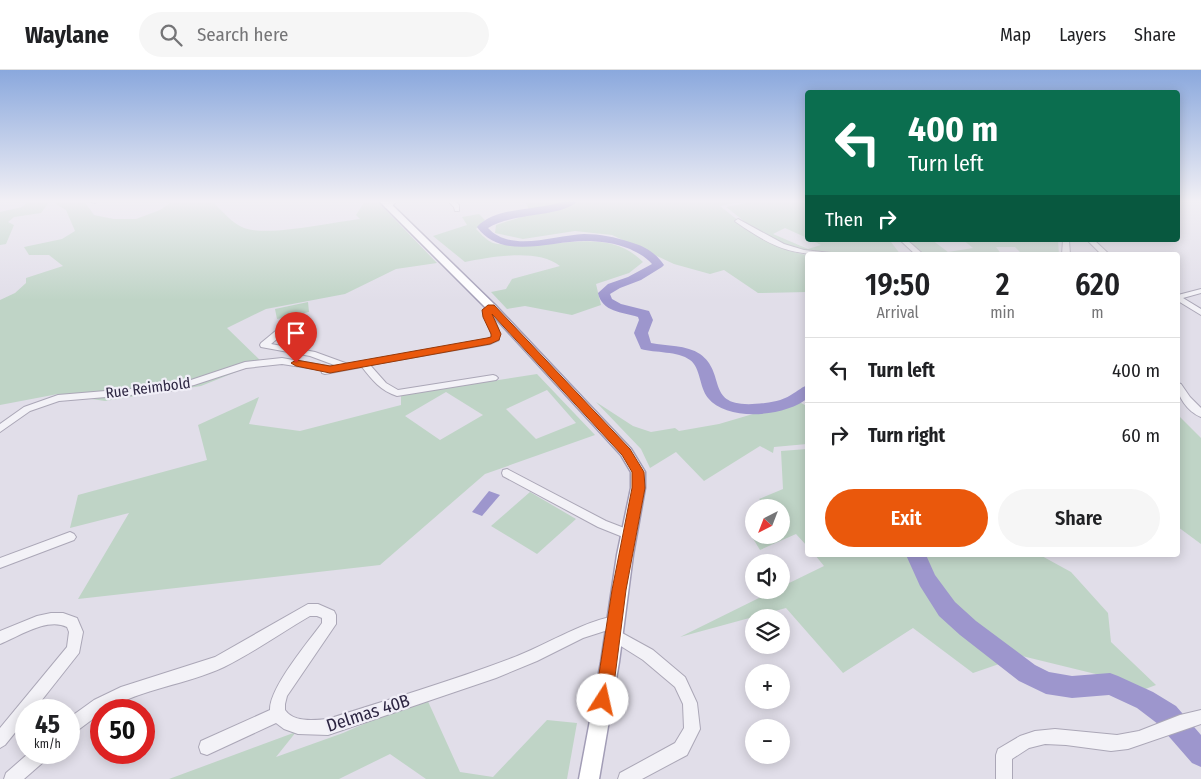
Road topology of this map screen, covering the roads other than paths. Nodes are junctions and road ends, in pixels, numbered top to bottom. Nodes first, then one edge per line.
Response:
1 (419, 234) edge
2 (758, 234) edge
3 (905, 242) edge
4 (1092, 242) edge
5 (808, 252) edge
6 (917, 252) edge
7 (1103, 252) edge
8 (1201, 292) edge
9 (1180, 297) edge
10 (1180, 298) edge
11 (491, 307) junction
12 (1201, 313) edge
13 (302, 320) dead end
14 (364, 363) junction
15 (347, 366) junction
16 (330, 370) junction
17 (317, 373) dead end
18 (493, 378) dead end
19 (1180, 389) edge
20 (1201, 414) edge
21 (0, 429) edge
22 (507, 473) dead end
23 (628, 534) junction
24 (70, 537) dead end
25 (0, 563) edge
26 (614, 628) junction
27 (0, 638) edge
28 (278, 714) junction
29 (1201, 717) edge
30 (80, 720) edge
31 (0, 740) edge
32 (207, 747) dead end
33 (29, 764) edge
34 (12, 779) edge
35 (589, 779) edge
36 (626, 779) edge
37 (1004, 779) edge

1 - 11 main road
2 - 5 street
3 - 6 street
4 - 7 street
8 - 9 street
10 - 12 street
11 - 14 street
11 - 23 main road
13 - 15 street
14 - 15 street
14 - 18 street
15 - 16 street
16 - 17 street
16 - 21 street, Rue Reimbold
19 - 20 street
22 - 23 street
23 - 26 main road
24 - 25 street
26 - 28 street, Delmas 40B
26 - 35 main road
26 - 36 street
27 - 31 street
28 - 30 street
28 - 32 street
29 - 37 street
33 - 34 street

